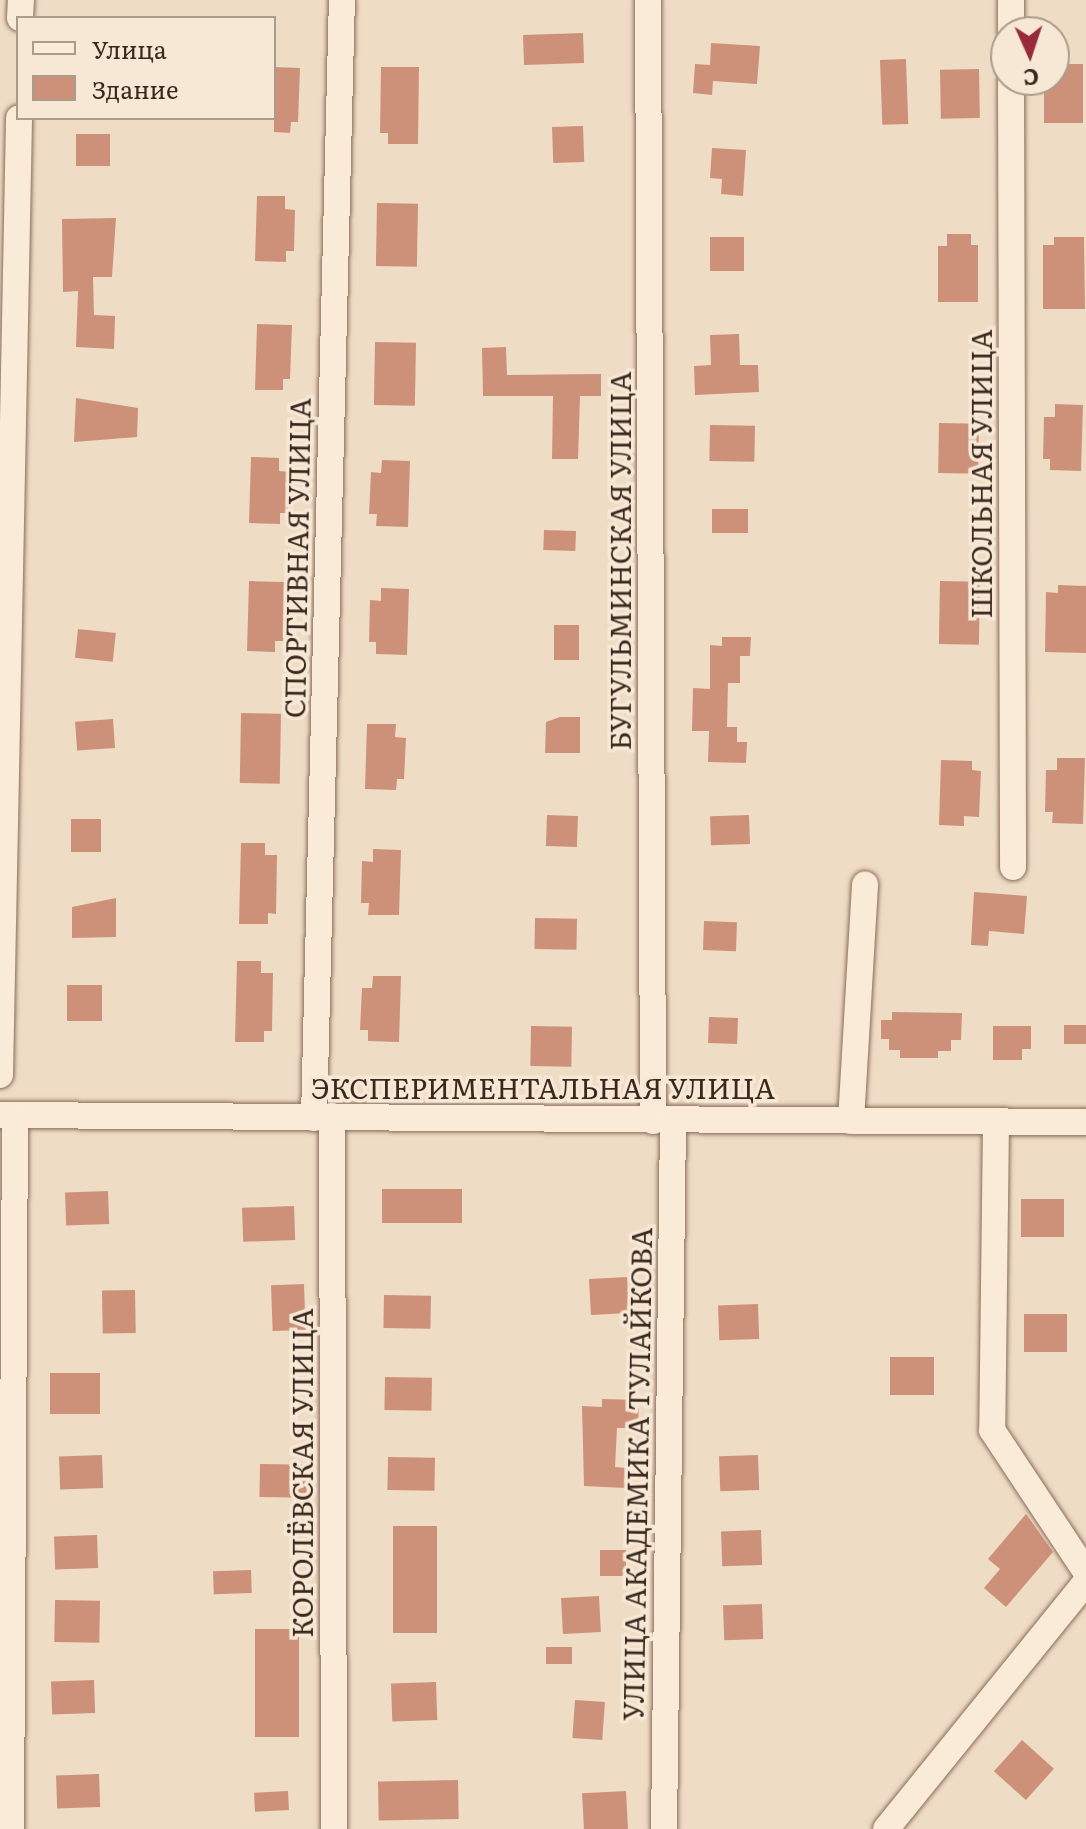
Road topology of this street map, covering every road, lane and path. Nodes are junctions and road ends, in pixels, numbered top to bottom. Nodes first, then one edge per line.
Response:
1 (342, 0) edge
2 (648, 0) edge
3 (1011, 96) edge
4 (19, 120) edge
5 (1013, 867) dead end
6 (865, 884) dead end
7 (0, 1075) edge
8 (8, 1116) edge
9 (323, 1117) junction
10 (663, 1121) junction
11 (851, 1121) junction
12 (996, 1122) junction
13 (1086, 1122) edge
14 (1086, 1572) edge
15 (1086, 1582) edge
16 (11, 1829) edge
17 (334, 1829) edge
18 (664, 1829) edge
19 (886, 1829) edge

1 - 9 street, СПОРТИВНАЯ УЛИЦА
2 - 10 street, БУГУЛЬМИНСКАЯ УЛИЦА
3 - 5 street, ШКОЛЬНАЯ УЛИЦА
4 - 7 street
6 - 11 street
8 - 9 street, ЭКСПЕРИМЕНТАЛЬНАЯ УЛИЦА
8 - 16 street
9 - 10 street, ЭКСПЕРИМЕНТАЛЬНАЯ УЛИЦА
9 - 17 street, КОРОЛЁВСКАЯ УЛИЦА
10 - 11 street, ЭКСПЕРИМЕНТАЛЬНАЯ УЛИЦА
10 - 18 street, УЛИЦА АКАДЕМИКА ТУЛАЙКОВА
11 - 12 street, ЭКСПЕРИМЕНТАЛЬНАЯ УЛИЦА
12 - 13 street, ЭКСПЕРИМЕНТАЛЬНАЯ УЛИЦА
12 - 14 street
15 - 19 street

